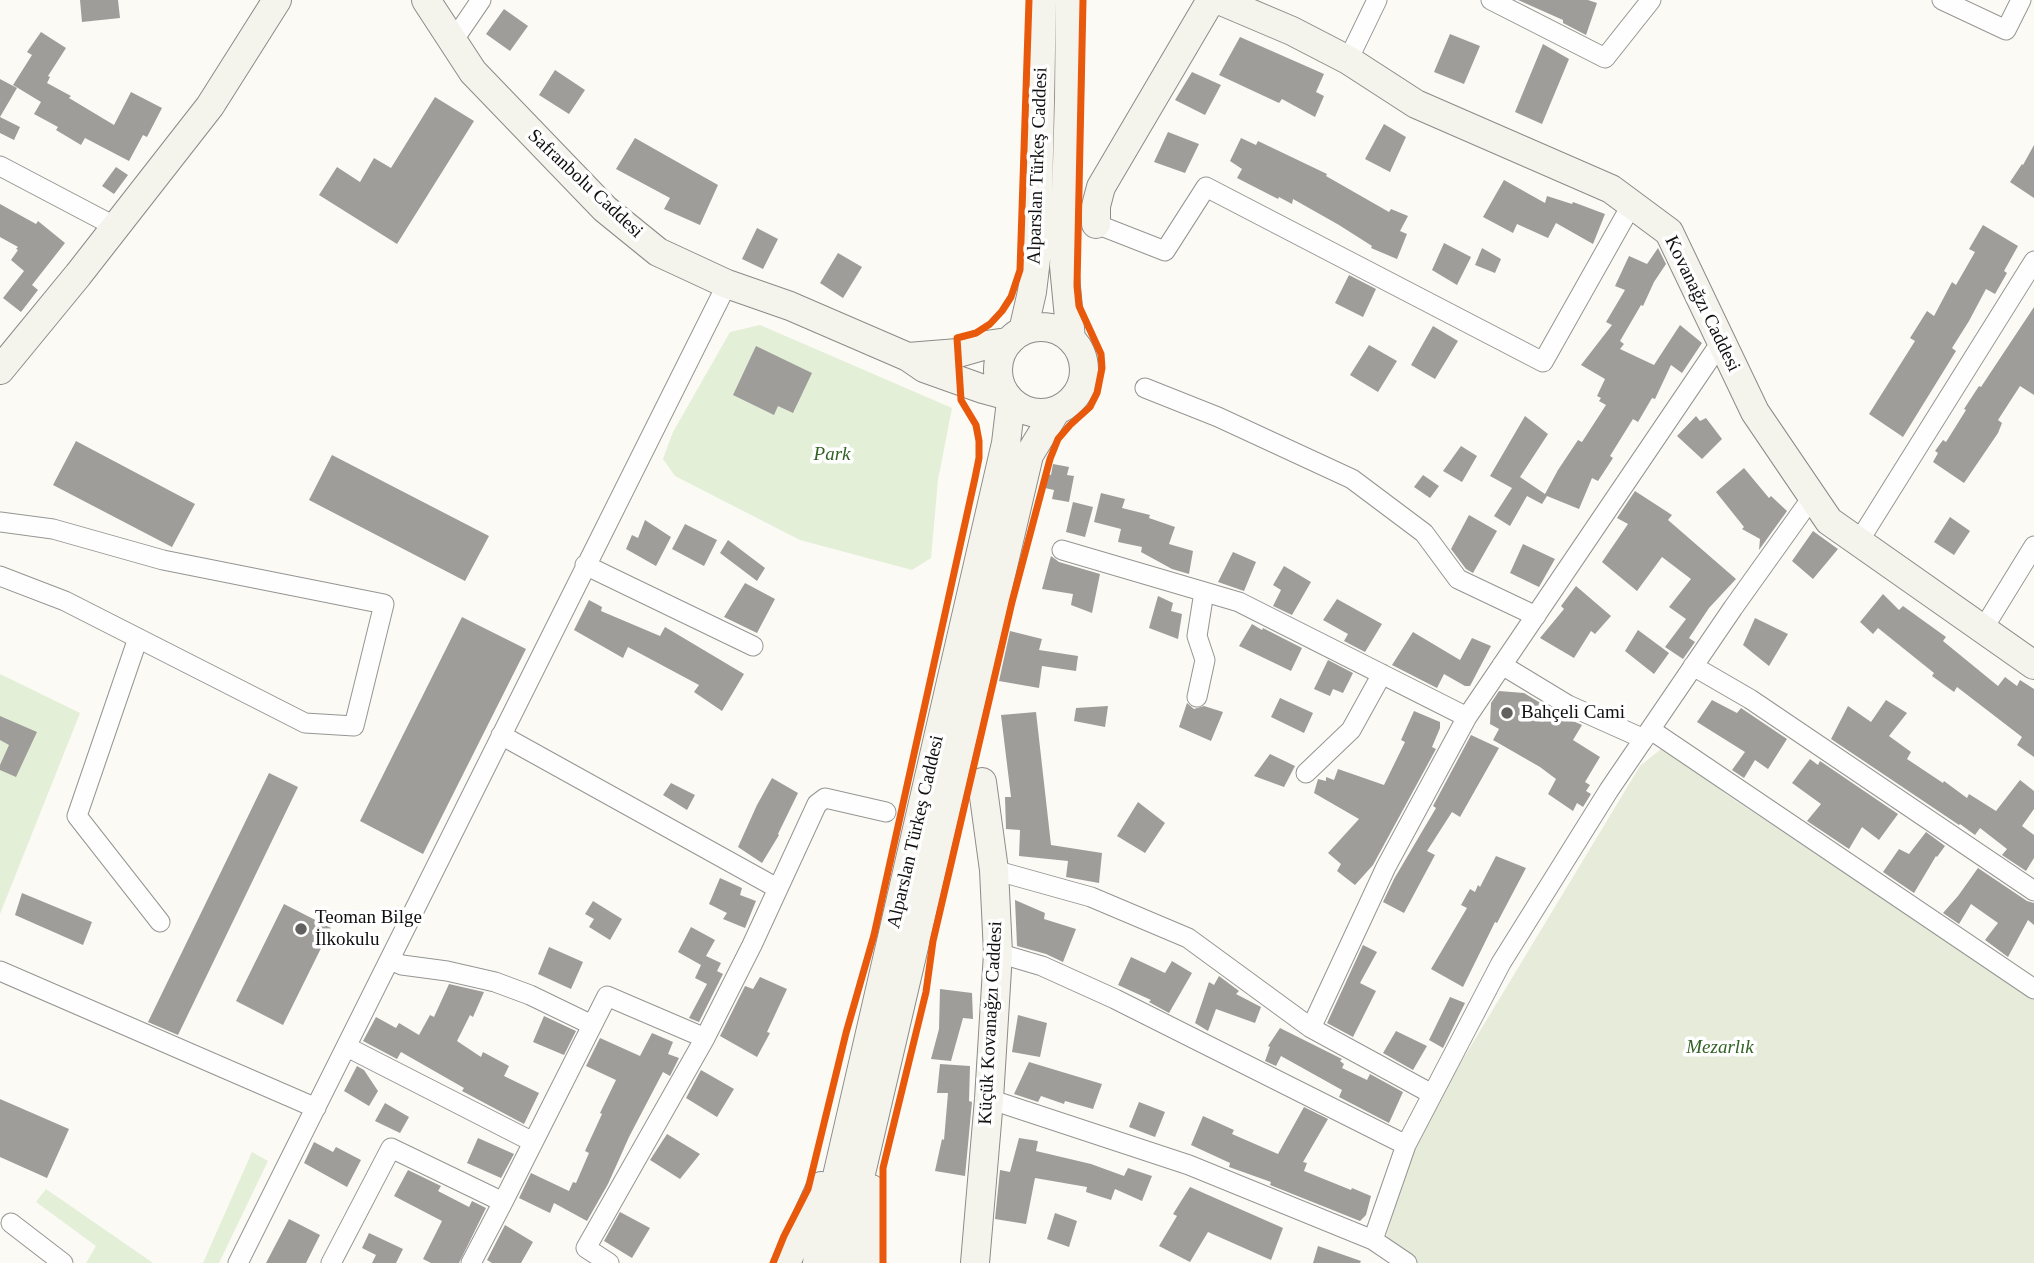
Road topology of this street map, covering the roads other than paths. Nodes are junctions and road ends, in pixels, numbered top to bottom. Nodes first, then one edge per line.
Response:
1 (276, 0) edge
2 (426, 0) edge
3 (481, 0) edge
4 (1042, 0) edge
5 (1070, 0) edge
6 (1211, 0) edge
7 (1219, 0) edge
8 (1377, 0) edge
9 (1491, 0) edge
10 (1651, 0) edge
11 (1942, 0) edge
12 (2021, 0) edge
13 (453, 41) junction
14 (1348, 60) junction
15 (0, 166) edge
16 (1632, 204) junction
17 (1096, 224) joint
18 (116, 227) junction
19 (2034, 261) edge
20 (727, 284) junction
21 (1015, 336) junction
22 (1071, 339) junction
23 (1721, 342) junction
24 (908, 357) junction
25 (0, 369) edge
26 (1145, 388) dead end
27 (1008, 398) junction
28 (1056, 411) junction
29 (1813, 496) junction
30 (0, 522) edge
31 (1859, 541) junction
32 (2034, 546) edge
33 (1062, 550) dead end
34 (585, 565) junction
35 (0, 576) edge
36 (1204, 592) junction
37 (1536, 616) junction
38 (1983, 629) junction
39 (138, 638) junction
40 (753, 646) dead end
41 (2034, 665) edge
42 (1502, 666) junction
43 (1693, 667) junction
44 (1382, 674) junction
45 (1197, 697) dead end
46 (1467, 717) junction
47 (501, 735) junction
48 (1647, 735) junction
49 (1306, 773) dead end
50 (982, 782) dead end
51 (886, 812) dead end
52 (994, 870) junction
53 (777, 888) junction
54 (2034, 891) edge
55 (160, 922) dead end
56 (903, 942) junction
57 (998, 953) junction
58 (390, 960) junction
59 (0, 971) edge
60 (2034, 989) edge
61 (592, 1025) junction
62 (1311, 1028) junction
63 (705, 1038) junction
64 (347, 1047) junction
65 (1432, 1094) junction
66 (989, 1099) junction
67 (316, 1108) junction
68 (533, 1142) junction
69 (1406, 1145) junction
70 (503, 1202) junction
71 (10, 1223) dead end
72 (1373, 1240) junction
73 (63, 1263) edge
74 (238, 1263) edge
75 (331, 1263) edge
76 (471, 1263) edge
77 (608, 1263) edge
78 (786, 1263) edge
79 (817, 1263) edge
80 (840, 1263) edge
81 (868, 1263) edge
82 (975, 1263) edge
83 (1406, 1263) edge

1 - 18 main road
2 - 13 main road, Safranbolu Caddesi
3 - 13 street
4 - 21 main road, Alparslan Türkeş Caddesi
5 - 22 main road, Alparslan Türkeş Caddesi
6 - 17 main road
7 - 14 main road, Kovanağzı Caddesi
8 - 14 street
9 - 10 street
11 - 12 street
13 - 20 main road, Safranbolu Caddesi
14 - 16 main road, Kovanağzı Caddesi
15 - 18 street
16 - 17 street
16 - 23 main road, Kovanağzı Caddesi
18 - 25 main road
19 - 31 street
20 - 24 main road, Safranbolu Caddesi
20 - 34 street
21 - 22 main road
21 - 24 main road
21 - 27 main road
22 - 28 main road
23 - 29 main road, Kovanağzı Caddesi
23 - 37 street
24 - 27 main road, Safranbolu Caddesi
26 - 37 street
27 - 28 main road
27 - 56 main road, Alparslan Türkeş Caddesi
28 - 56 main road, Alparslan Türkeş Caddesi
29 - 31 main road, Kovanağzı Caddesi
29 - 43 street
30 - 39 street
31 - 38 main road, Kovanağzı Caddesi
32 - 38 street
33 - 36 street
34 - 40 street
34 - 47 street
35 - 39 street
36 - 44 street
36 - 45 street
37 - 42 street
38 - 41 main road, Kovanağzı Caddesi
39 - 55 street
42 - 46 street
42 - 48 street
43 - 48 street
43 - 54 street
44 - 46 street
44 - 49 street
46 - 62 street
47 - 53 street
47 - 58 street
48 - 60 street
48 - 65 street
50 - 52 main road, Küçük Kovanağzı Caddesi
51 - 53 street
52 - 57 main road, Küçük Kovanağzı Caddesi
52 - 62 street
53 - 63 street
56 - 78 main road
56 - 79 main road, Alparslan Türkeş Caddesi
56 - 80 main road, Alparslan Türkeş Caddesi
56 - 81 main road
57 - 66 main road, Küçük Kovanağzı Caddesi
57 - 69 street
58 - 61 street
58 - 64 street
59 - 67 street
61 - 63 street
61 - 68 street
62 - 65 street
63 - 77 street
64 - 67 street
64 - 68 street
65 - 69 street
66 - 72 street
66 - 82 main road, Küçük Kovanağzı Caddesi
67 - 74 street
68 - 70 street
69 - 72 street
70 - 75 street
70 - 76 street
71 - 73 street
72 - 83 street

